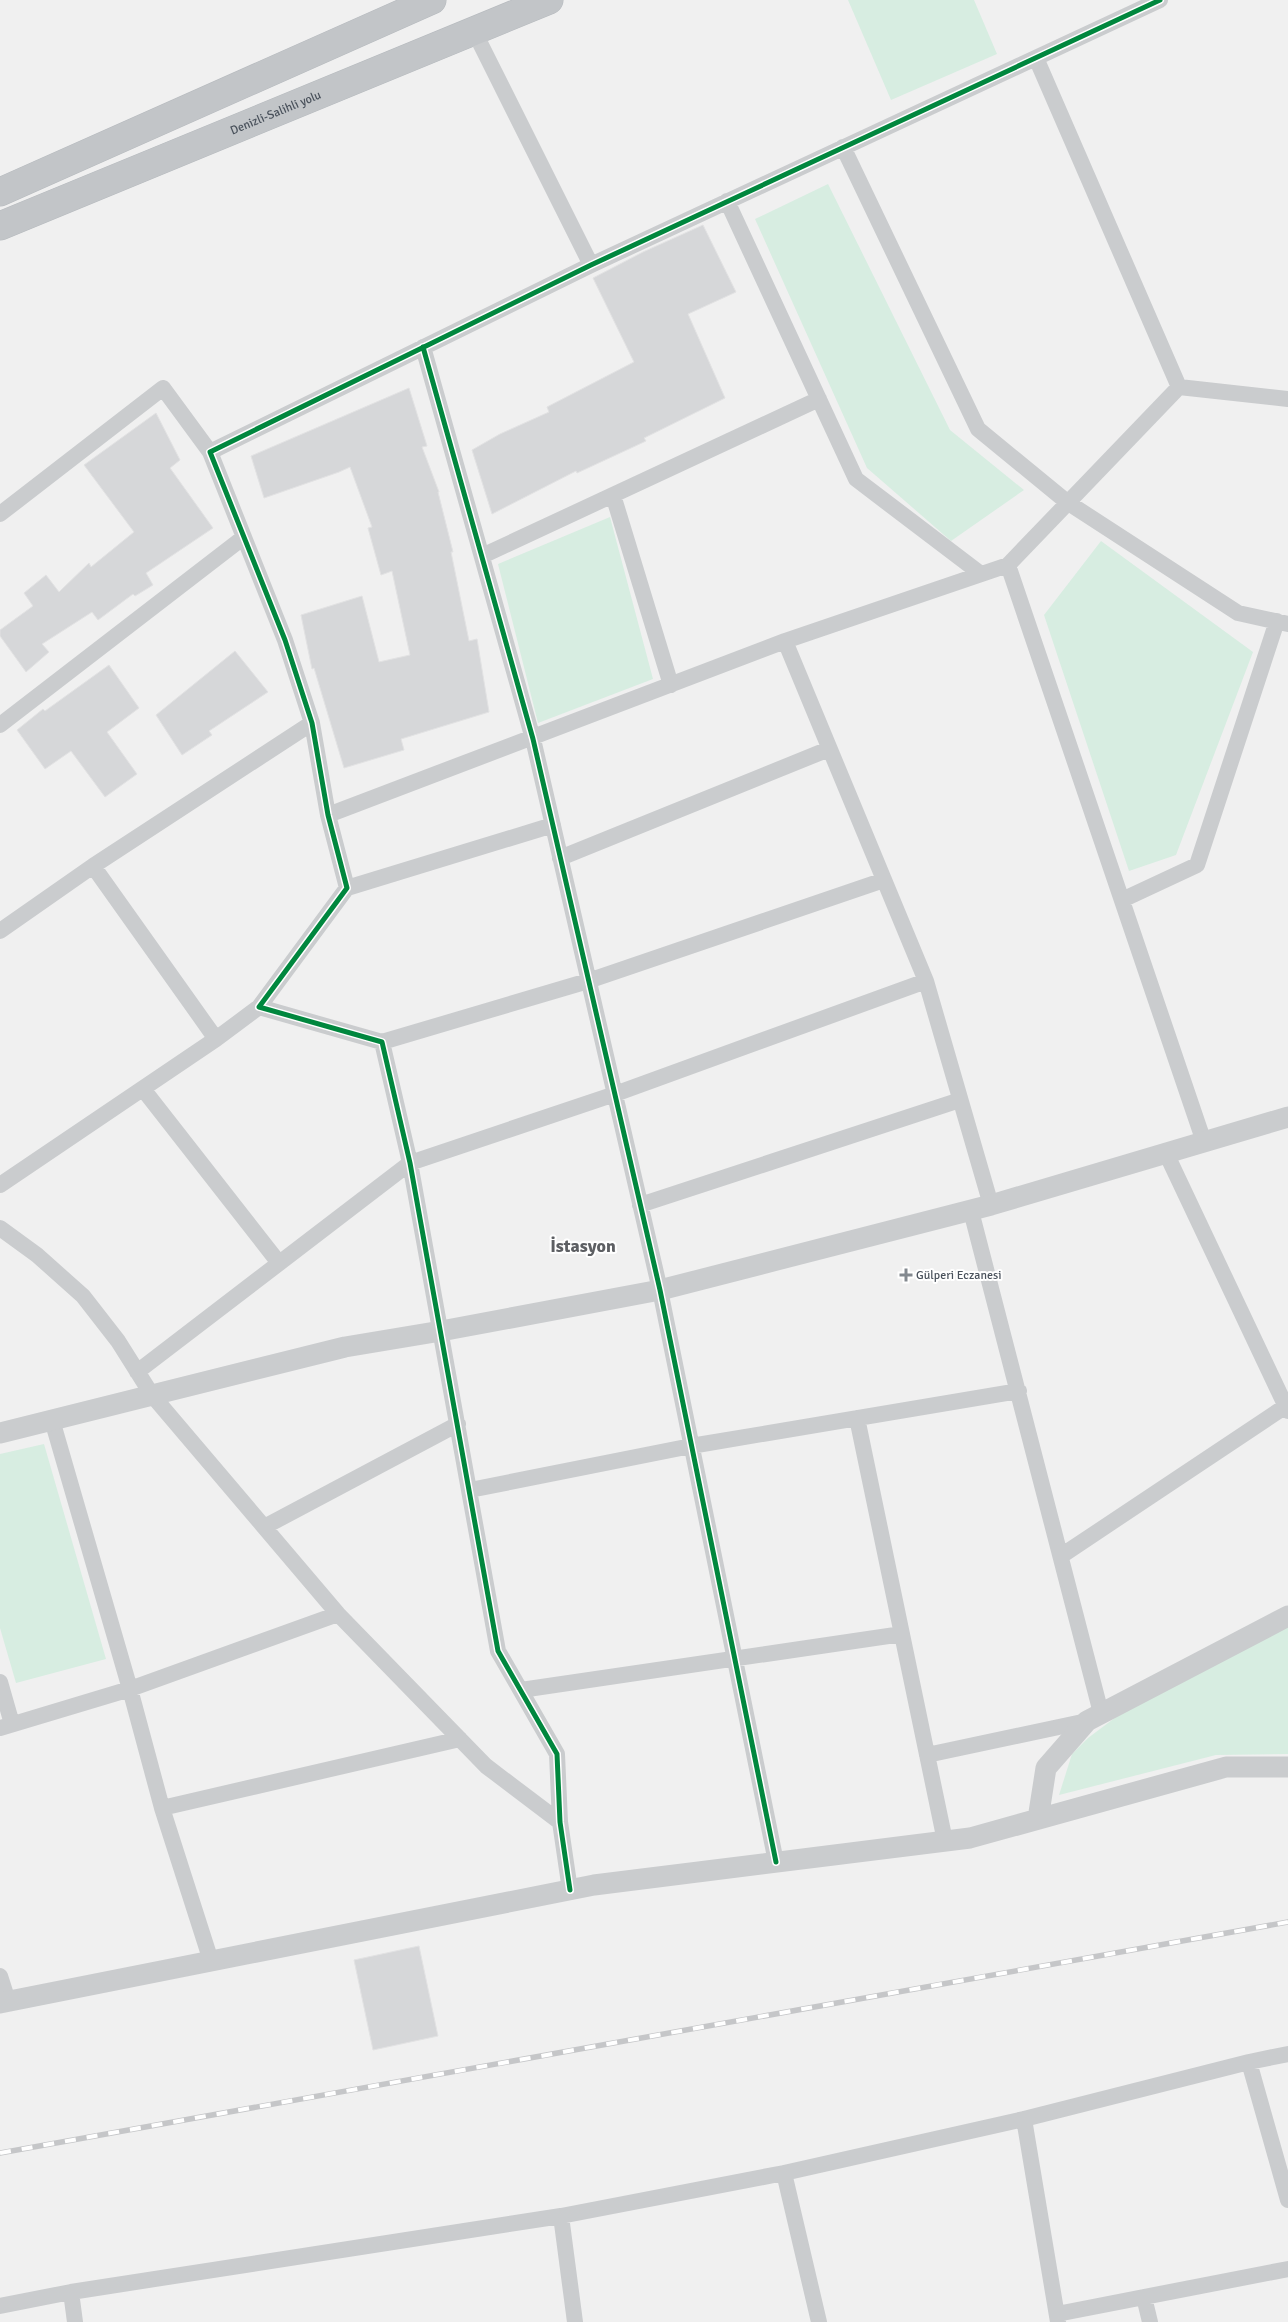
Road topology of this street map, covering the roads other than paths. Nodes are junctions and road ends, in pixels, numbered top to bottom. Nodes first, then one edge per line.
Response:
1 (432, 0) edge
2 (550, 0) edge
3 (1160, 0) edge
4 (474, 30) junction
5 (1036, 58) junction
6 (843, 147) junction
7 (0, 192) edge
8 (727, 201) junction
9 (0, 226) edge
10 (591, 264) junction
11 (423, 347) junction
12 (1179, 387) junction
13 (819, 399) junction
14 (1288, 399) edge
15 (210, 452) junction
16 (612, 495) junction
17 (1067, 502) junction
18 (0, 514) edge
19 (244, 537) junction
20 (482, 556) junction
21 (1008, 565) junction
22 (981, 574) junction
23 (1282, 622) edge
24 (785, 641) junction
25 (671, 685) junction
26 (312, 724) junction
27 (0, 725) edge
28 (533, 739) junction
29 (829, 749) junction
30 (328, 815) junction
31 (553, 825) junction
32 (560, 858) junction
33 (93, 866) junction
34 (884, 880) junction
35 (347, 888) junction
36 (1122, 900) junction
37 (0, 931) edge
38 (588, 981) junction
39 (926, 981) junction
40 (259, 1008) junction
41 (216, 1039) junction
42 (382, 1042) junction
43 (143, 1089) junction
44 (614, 1094) junction
45 (960, 1100) junction
46 (1288, 1117) edge
47 (1204, 1142) junction
48 (1166, 1153) junction
49 (410, 1163) junction
50 (0, 1186) edge
51 (640, 1205) junction
52 (981, 1208) junction
53 (0, 1228) edge
54 (279, 1263) junction
55 (660, 1290) junction
56 (441, 1331) junction
57 (137, 1372) junction
58 (1018, 1391) junction
59 (152, 1395) junction
60 (1287, 1409) edge
61 (858, 1418) junction
62 (52, 1420) junction
63 (458, 1424) junction
64 (0, 1433) edge
65 (692, 1446) junction
66 (470, 1490) junction
67 (264, 1527) junction
68 (1061, 1556) junction
69 (338, 1614) junction
70 (1288, 1616) edge
71 (902, 1634) junction
72 (735, 1660) junction
73 (0, 1682) edge
74 (130, 1689) junction
75 (521, 1690) junction
76 (1094, 1717) junction
77 (6, 1726) edge
78 (460, 1739) junction
79 (927, 1755) junction
80 (1288, 1767) edge
81 (162, 1808) junction
82 (1038, 1819) junction
83 (560, 1822) junction
84 (945, 1841) junction
85 (776, 1862) junction
86 (570, 1890) junction
87 (211, 1961) junction
88 (0, 1976) edge
89 (4, 2002) edge
90 (1288, 2054) edge
91 (1249, 2062) junction
92 (1024, 2119) junction
93 (784, 2173) junction
94 (1288, 2200) edge
95 (561, 2216) junction
96 (1288, 2269) edge
97 (70, 2292) junction
98 (1144, 2297) junction
99 (0, 2306) edge
100 (1058, 2318) edge
101 (75, 2322) edge
102 (576, 2322) edge
103 (818, 2322) edge
104 (1150, 2322) edge

1 - 7 highway
2 - 4 highway, Denizli-Salihli yolu
3 - 5 street
4 - 9 highway, Denizli-Salihli yolu
4 - 10 street
5 - 6 street
5 - 12 street
6 - 8 street
6 - 17 street
8 - 10 street
8 - 13 street
10 - 11 street
11 - 15 street
11 - 20 street
12 - 14 street
12 - 17 street
13 - 16 street
13 - 22 street
15 - 18 street
15 - 19 street
16 - 20 street
16 - 25 street
17 - 21 street
17 - 23 street
19 - 26 street
19 - 27 street
20 - 28 street
21 - 22 street
21 - 36 street
22 - 24 street
23 - 36 street
24 - 25 street
24 - 29 street
25 - 28 street
26 - 30 street
26 - 33 street
28 - 30 street
28 - 31 street
29 - 32 street
29 - 34 street
30 - 35 street
31 - 32 street
31 - 35 street
32 - 38 street
33 - 37 street
33 - 41 street
34 - 38 street
34 - 39 street
35 - 40 street
36 - 47 street
38 - 42 street
38 - 44 street
39 - 44 street
39 - 45 street
40 - 41 street
40 - 42 street
41 - 43 street
42 - 49 street
43 - 50 street
43 - 54 street
44 - 49 street
44 - 51 street
45 - 51 street
45 - 52 street
46 - 47 street
47 - 48 street
48 - 52 street
48 - 60 street
49 - 54 street
49 - 56 street
51 - 55 street
52 - 55 street
52 - 58 street
53 - 57 street
54 - 57 street
55 - 56 street
55 - 65 street
56 - 59 street
56 - 63 street
57 - 59 street
58 - 61 street
58 - 68 street
59 - 62 street
59 - 67 street
60 - 68 street
61 - 65 street
61 - 71 street
62 - 64 street
62 - 74 street
63 - 66 street
63 - 67 street
65 - 66 street
65 - 72 street
66 - 75 street
67 - 69 street
68 - 76 street
69 - 74 street
69 - 78 street
70 - 76 street
71 - 72 street
71 - 79 street
72 - 75 street
72 - 85 street
73 - 77 street
74 - 77 street
74 - 81 street
75 - 83 street
76 - 79 street
76 - 82 street
78 - 81 street
78 - 83 street
79 - 84 street
80 - 82 street
81 - 87 street
82 - 84 street
83 - 86 street
84 - 85 street
85 - 86 street
86 - 87 street
87 - 89 street
88 - 89 street
90 - 91 street
91 - 92 street
91 - 94 street
92 - 93 street
92 - 100 street
93 - 95 street
93 - 103 street
95 - 97 street
95 - 102 street
96 - 98 street
97 - 99 street
97 - 101 street
98 - 100 street
98 - 104 street

